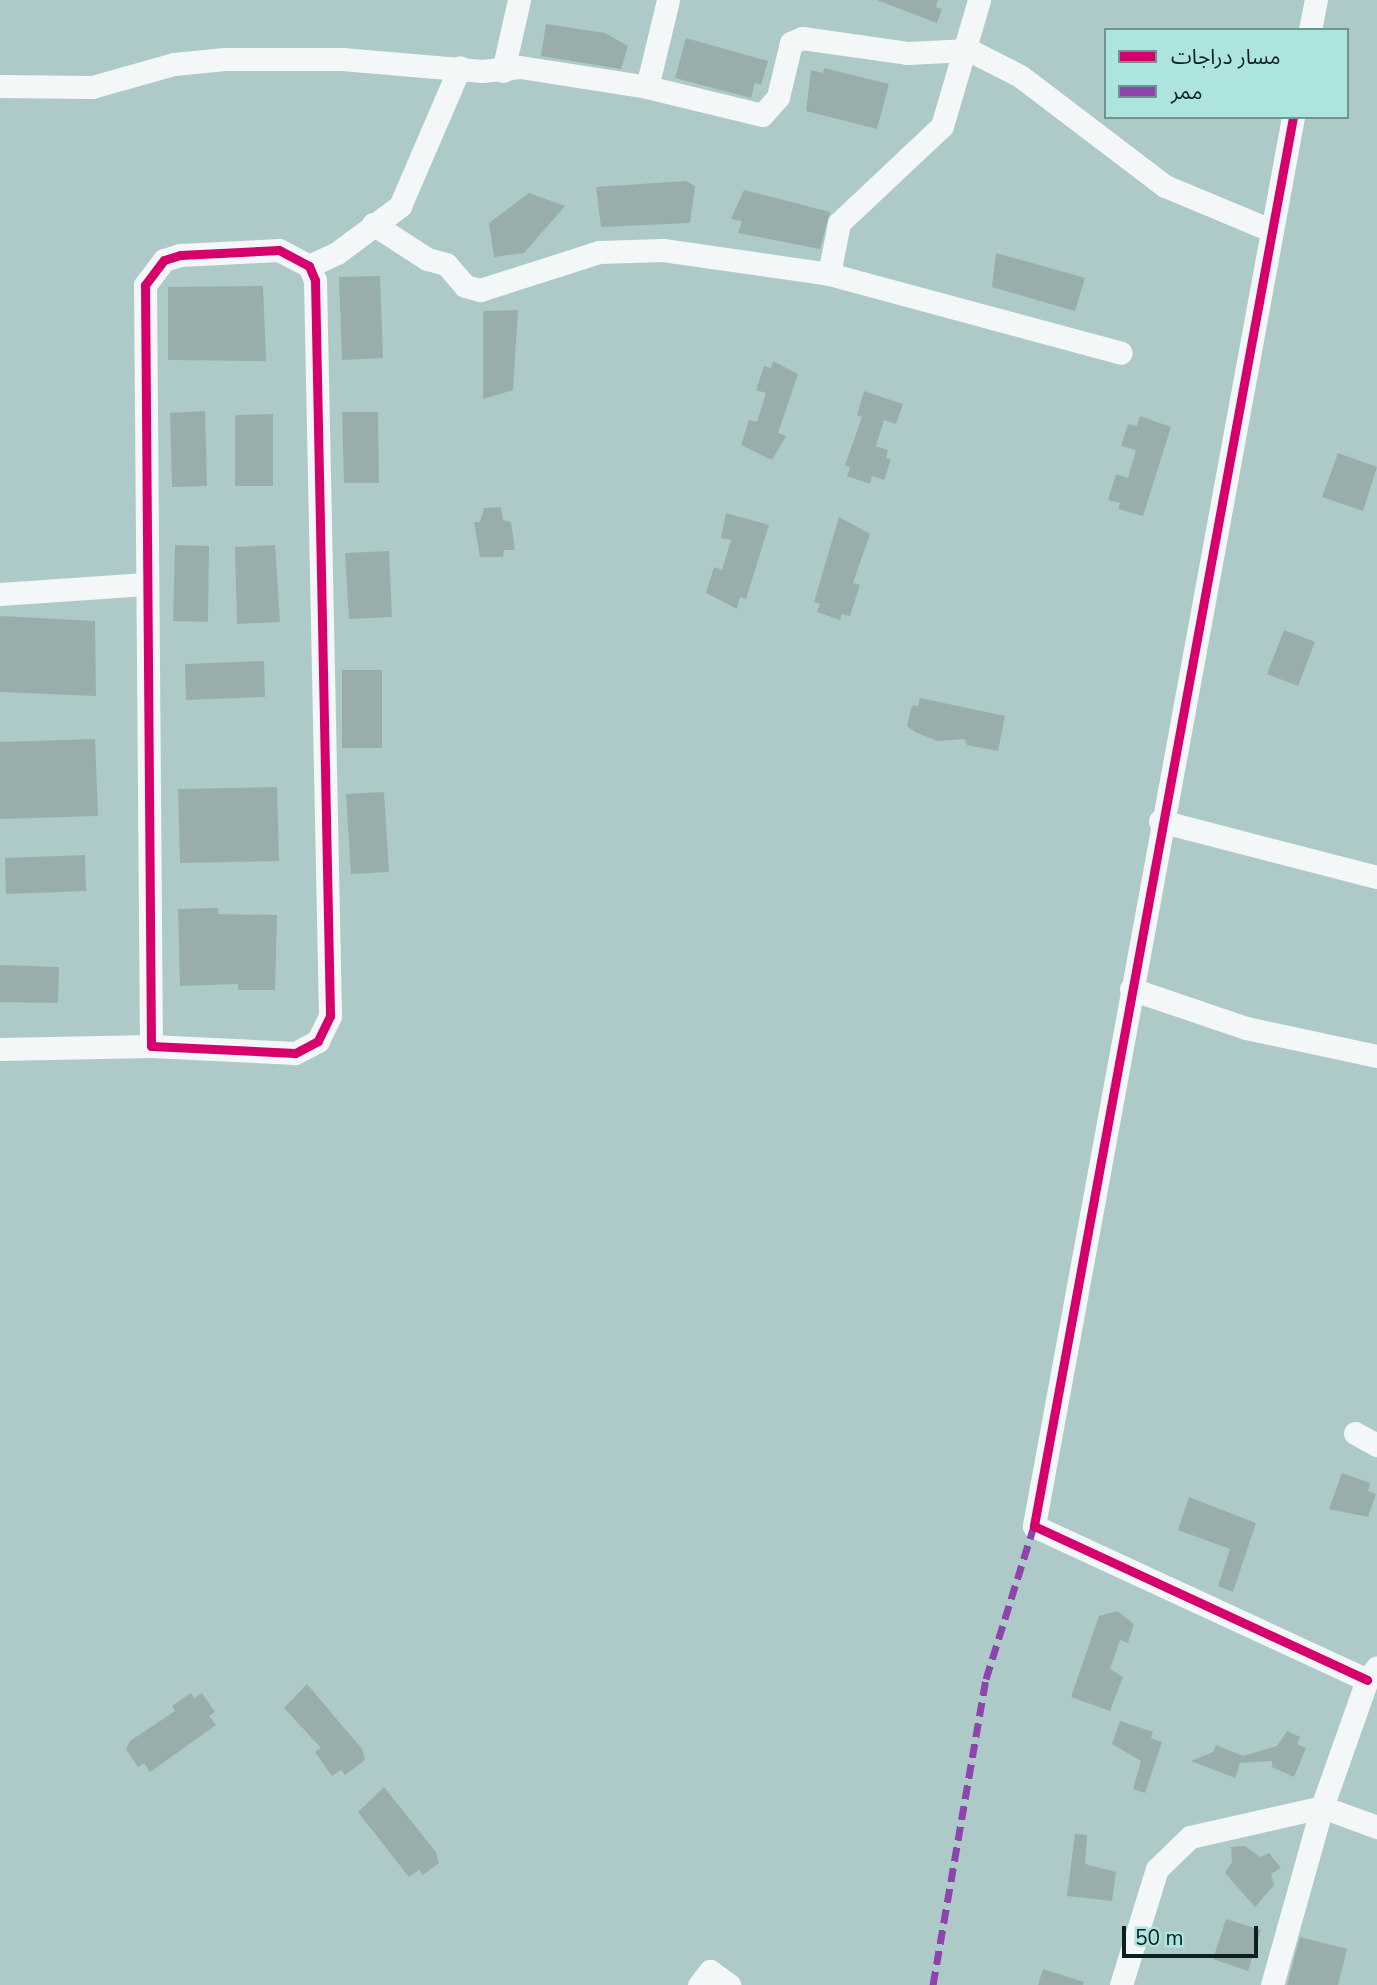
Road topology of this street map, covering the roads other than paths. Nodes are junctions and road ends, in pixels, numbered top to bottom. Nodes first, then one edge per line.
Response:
1 (519, 0) edge
2 (668, 0) edge
3 (979, 0) edge
4 (1316, 0) edge
5 (1310, 28) edge
6 (969, 50) junction
7 (460, 67) junction
8 (503, 71) junction
9 (0, 86) edge
10 (647, 87) junction
11 (1293, 119) edge
12 (373, 224) junction
13 (1270, 230) junction
14 (309, 266) junction
15 (829, 275) junction
16 (1121, 353) dead end
17 (146, 584) junction
18 (0, 594) edge
19 (1160, 821) junction
20 (1377, 877) edge
21 (1130, 989) junction
22 (152, 1046) junction
23 (0, 1049) edge
24 (1377, 1056) edge
25 (1355, 1433) dead end
26 (1377, 1445) edge
27 (1372, 1673) edge
28 (1322, 1807) junction
29 (1377, 1827) edge
30 (699, 1985) edge
31 (729, 1985) edge
32 (1121, 1985) edge
33 (1272, 1985) edge

1 - 8 street
2 - 10 street
3 - 6 street
4 - 5 street
6 - 10 street
6 - 13 street
6 - 15 street
7 - 8 street
7 - 9 street
7 - 12 street
8 - 10 street
11 - 13 street
12 - 14 street
12 - 15 street
13 - 19 street
14 - 17 street
14 - 22 street
15 - 16 street
17 - 18 street
17 - 22 street
19 - 20 street
19 - 21 street
21 - 24 street
21 - 27 street
22 - 23 street
25 - 26 street
27 - 28 street
28 - 29 street
28 - 32 street
28 - 33 street
30 - 31 street

